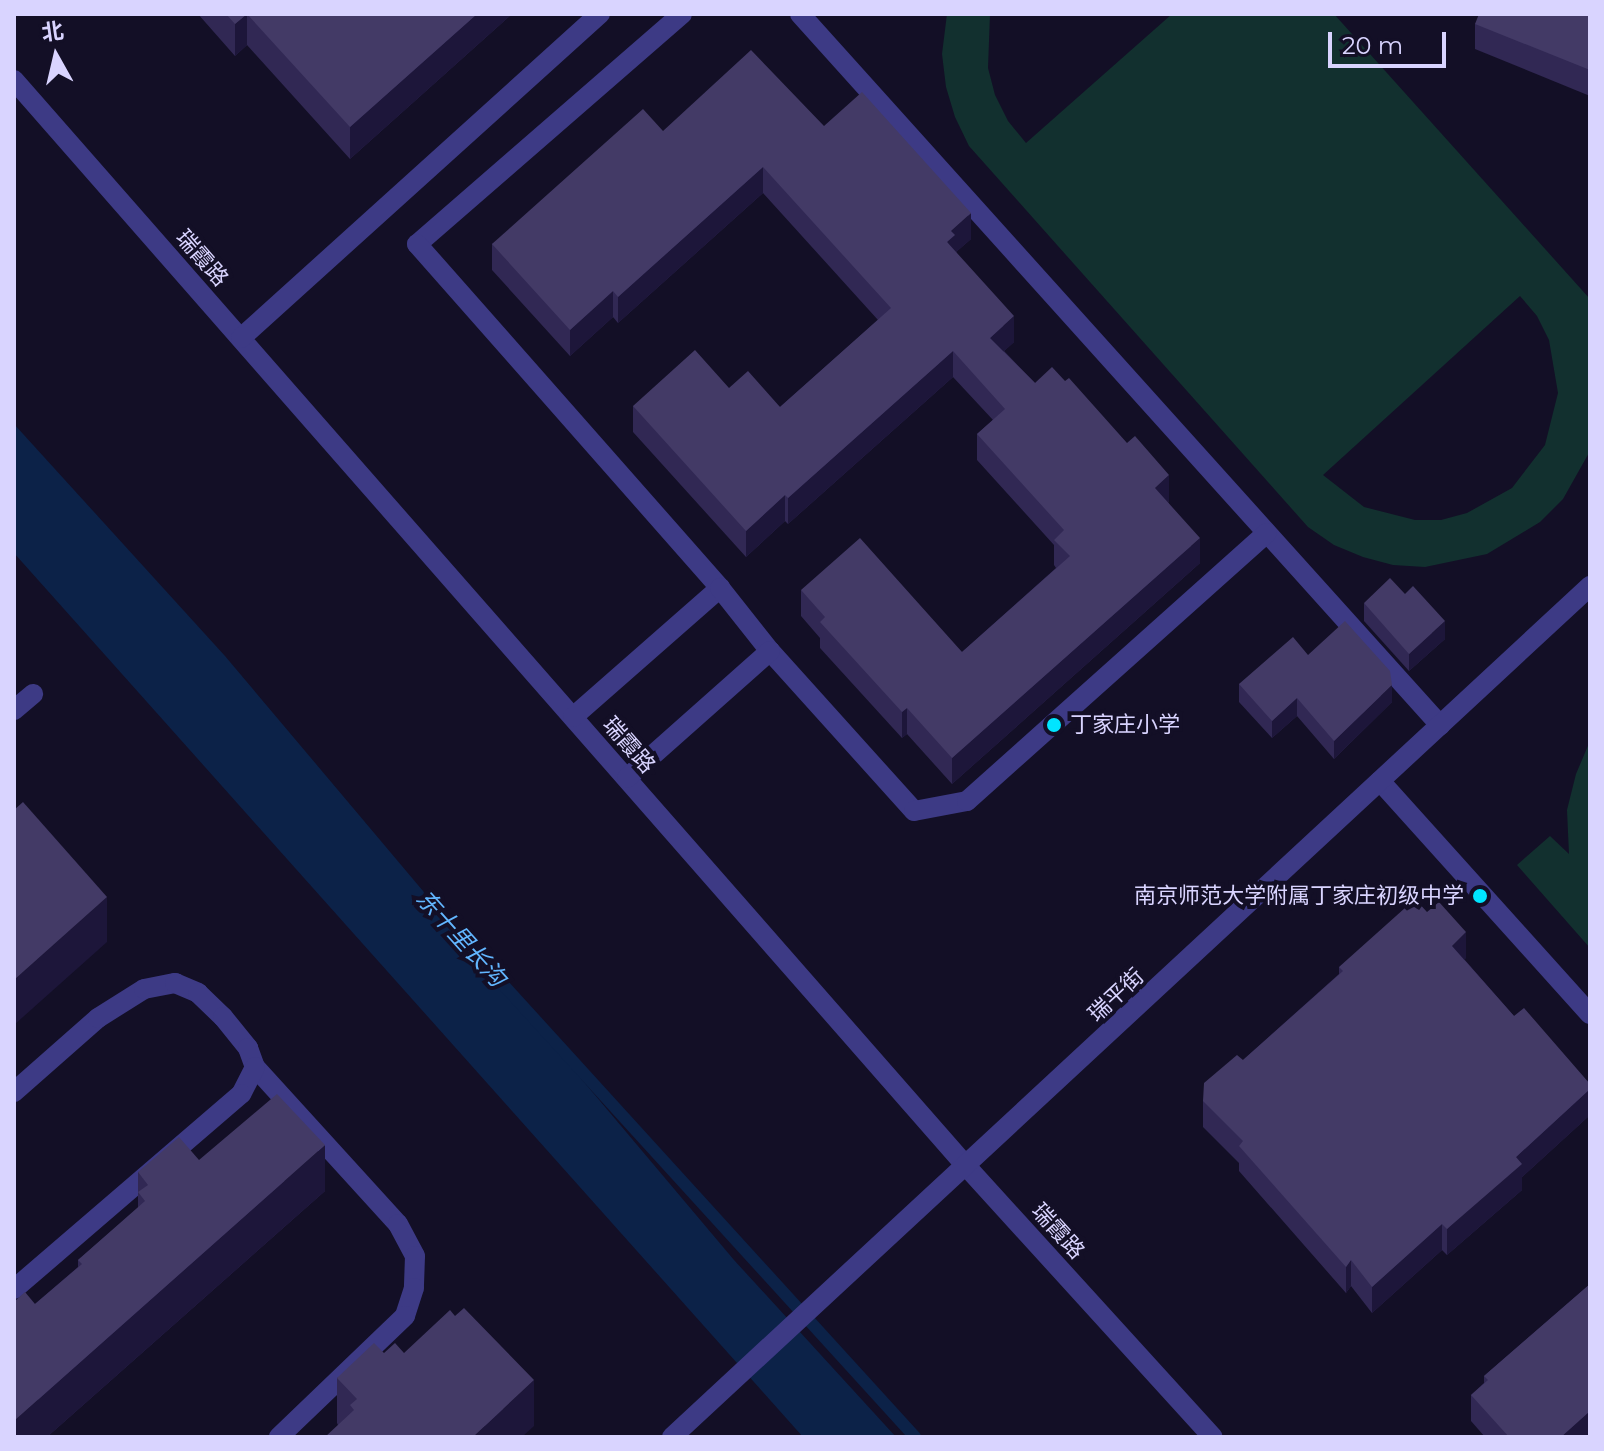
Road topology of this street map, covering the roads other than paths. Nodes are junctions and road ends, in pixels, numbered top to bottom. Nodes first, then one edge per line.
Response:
1 (600, 14) edge
2 (682, 14) edge
3 (800, 14) edge
4 (14, 80) edge
5 (241, 338) junction
6 (1267, 533) junction
7 (1590, 586) edge
8 (720, 588) junction
9 (770, 651) junction
10 (33, 694) dead end
11 (14, 710) edge
12 (573, 717) junction
13 (1440, 725) junction
14 (627, 778) junction
15 (1380, 781) junction
16 (1590, 1014) edge
17 (255, 1067) junction
18 (14, 1092) edge
19 (967, 1167) junction
20 (14, 1289) edge
21 (279, 1437) edge
22 (672, 1437) edge
23 (1213, 1437) edge

1 - 5 street
2 - 8 street
3 - 6 street
4 - 5 street, 瑞霞路
5 - 12 street, 瑞霞路
6 - 9 street
6 - 13 street
7 - 13 street, 瑞平街
8 - 9 street
8 - 12 street
9 - 14 street
10 - 11 street
12 - 14 street, 瑞霞路
13 - 15 street, 瑞平街
14 - 19 street, 瑞霞路
15 - 16 street
15 - 19 street, 瑞平街
17 - 18 street
17 - 20 street
17 - 21 street
19 - 22 street, 瑞平街
19 - 23 street, 瑞霞路

